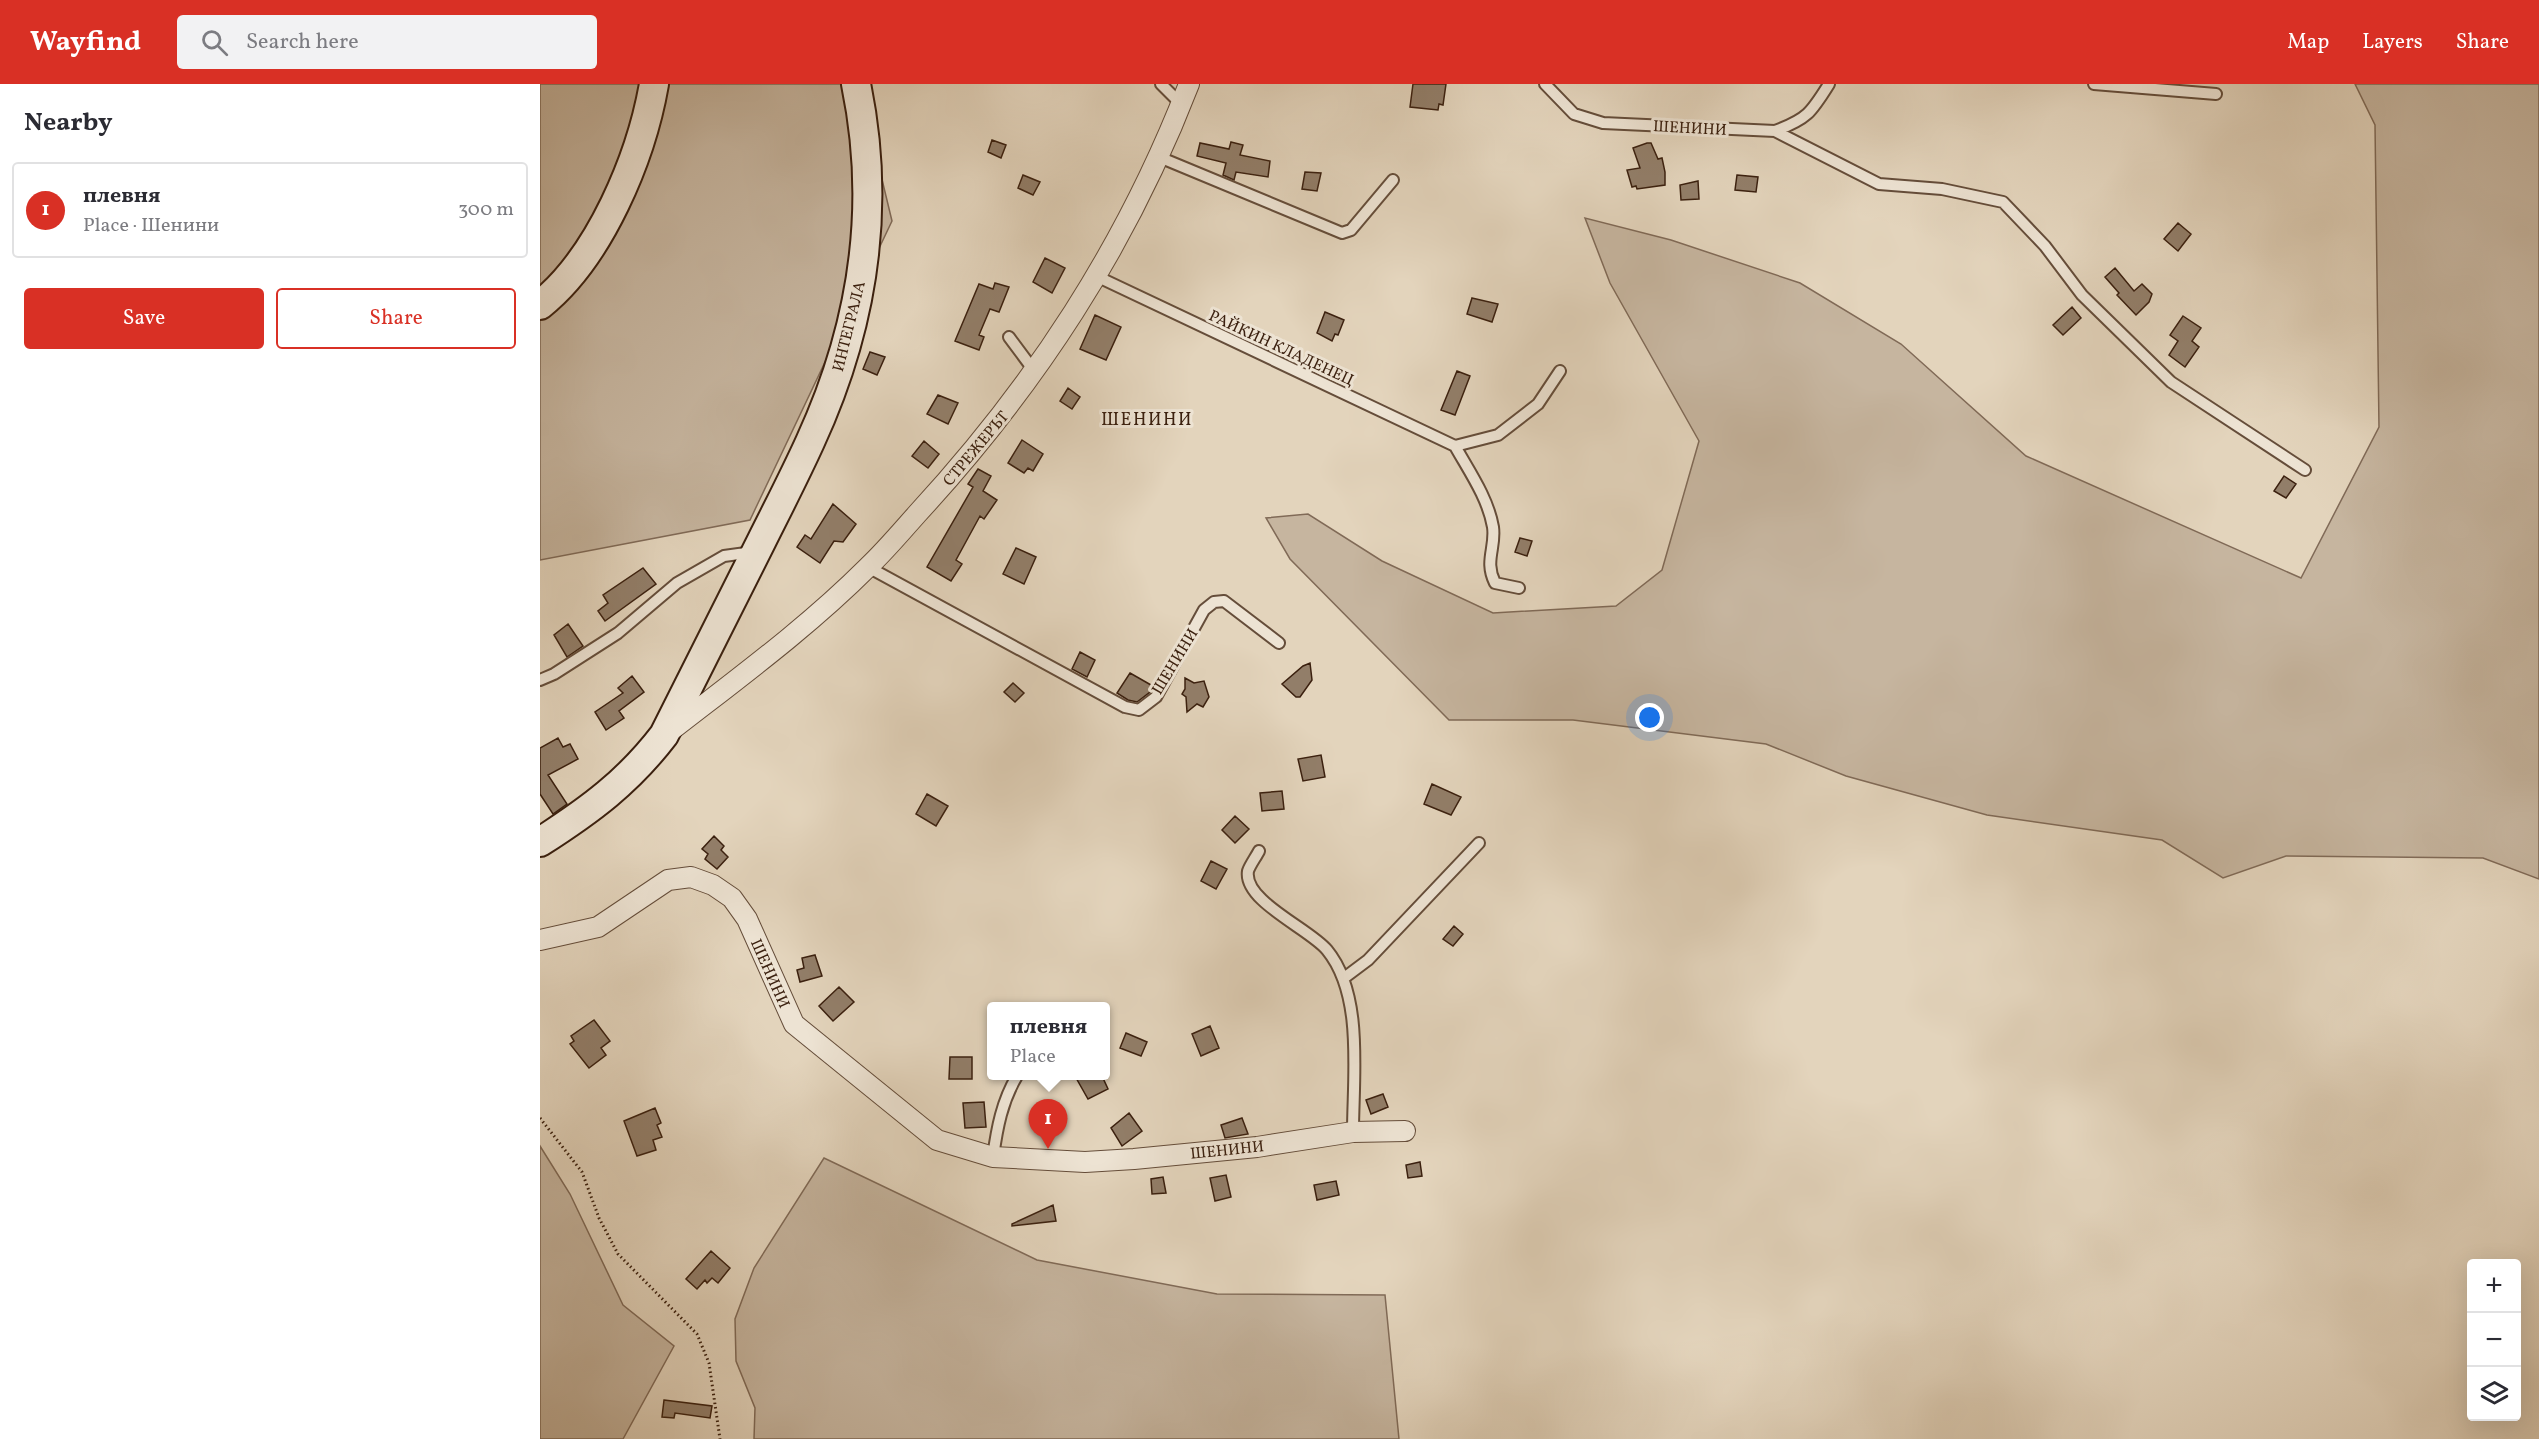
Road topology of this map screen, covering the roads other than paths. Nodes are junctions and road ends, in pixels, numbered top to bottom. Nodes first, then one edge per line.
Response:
1 (654, 84) edge
2 (856, 84) edge
3 (1161, 84) edge
4 (1189, 84) edge
5 (1545, 84) edge
6 (1829, 84) edge
7 (2094, 84) edge
8 (2216, 94) dead end
9 (1182, 104) junction
10 (1774, 131) junction
11 (1159, 157) junction
12 (1393, 180) dead end
13 (1096, 276) junction
14 (540, 305) edge
15 (1009, 337) dead end
16 (1560, 371) dead end
17 (1035, 372) junction
18 (1455, 446) junction
19 (2305, 470) dead end
20 (756, 552) junction
21 (868, 567) junction
22 (1519, 588) dead end
23 (1279, 643) dead end
24 (540, 680) edge
25 (664, 735) junction
26 (540, 842) edge
27 (1479, 843) dead end
28 (1259, 851) dead end
29 (540, 940) edge
30 (1344, 978) junction
31 (1015, 1080) edge
32 (1406, 1131) dead end
33 (1353, 1132) junction
34 (993, 1157) junction

1 - 14 street
2 - 20 street, ИНТЕГРАЛА
3 - 9 lane
4 - 9 street, СТРЕЖЕРЪТ
5 - 10 lane, ШЕНИНИ
6 - 10 lane, ШЕНИНИ
7 - 8 lane
9 - 11 street, СТРЕЖЕРЪТ
10 - 19 lane
11 - 12 lane
11 - 13 street, СТРЕЖЕРЪТ
13 - 17 street, СТРЕЖЕРЪТ
13 - 18 lane, РАЙКИН КЛАДЕНЕЦ
15 - 17 lane
16 - 18 lane
17 - 21 street, СТРЕЖЕРЪТ
18 - 22 lane
20 - 24 lane
20 - 25 street
21 - 23 lane, ШЕНИНИ
21 - 25 street, СТРЕЖЕРЪТ
25 - 26 street
27 - 30 lane
28 - 30 lane
29 - 34 street, ШЕНИНИ
30 - 33 lane
31 - 34 lane
32 - 33 street, ШЕНИНИ
33 - 34 street, ШЕНИНИ

